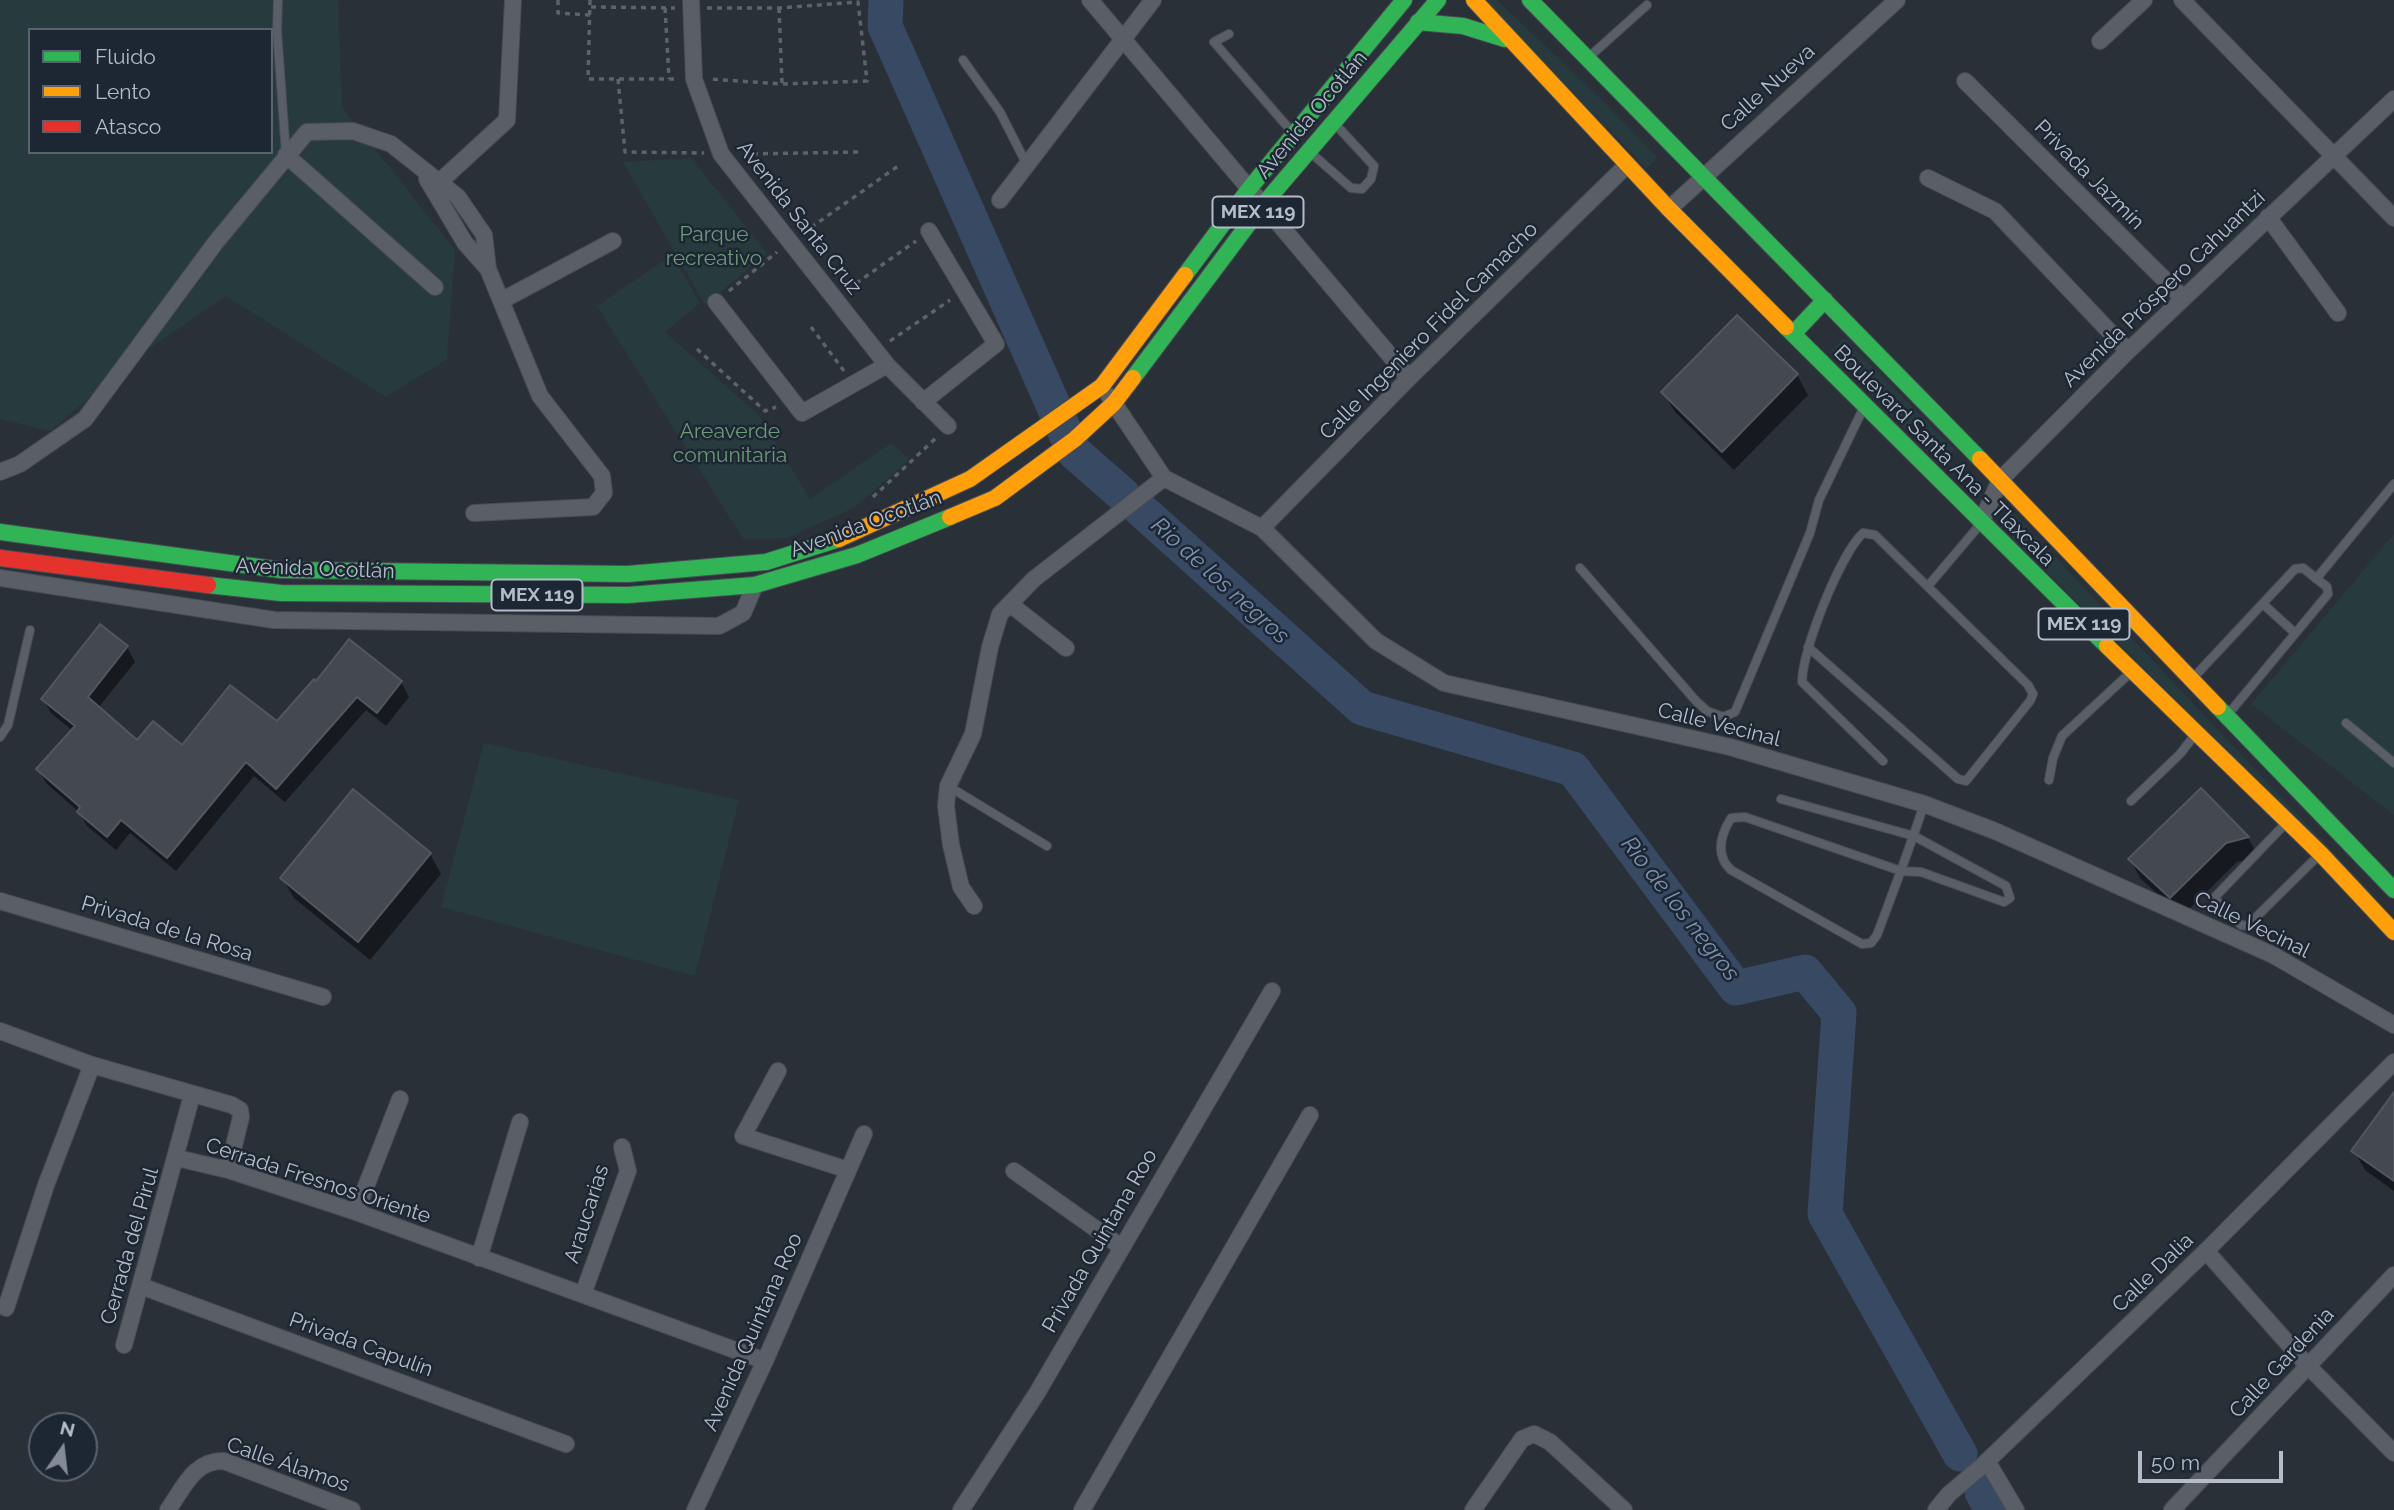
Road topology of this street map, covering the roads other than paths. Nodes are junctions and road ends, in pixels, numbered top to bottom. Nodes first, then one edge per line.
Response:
1 (278, 0) edge
2 (513, 0) edge
3 (1090, 0) edge
4 (1153, 0) edge
5 (1438, 0) edge
6 (1474, 0) edge
7 (1530, 0) edge
8 (1897, 0) edge
9 (2144, 0) edge
10 (2182, 0) edge
11 (1402, 1) edge
12 (691, 4) edge
13 (1647, 5) dead end
14 (1418, 22) junction
15 (1230, 34) dead end
16 (1122, 41) junction
17 (1510, 41) junction
18 (2099, 41) dead end
19 (1587, 59) junction
20 (963, 60) dead end
21 (1965, 81) dead end
22 (2394, 99) edge
23 (1333, 122) junction
24 (1294, 134) junction
25 (1309, 151) junction
26 (286, 155) junction
27 (2332, 156) junction
28 (1027, 165) junction
29 (1627, 165) junction
30 (1702, 176) junction
31 (1928, 178) dead end
32 (436, 185) junction
33 (1249, 189) junction
34 (1000, 200) dead end
35 (1262, 206) junction
36 (1669, 209) junction
37 (2268, 217) junction
38 (2394, 218) edge
39 (477, 225) junction
40 (929, 231) road end
41 (460, 235) junction
42 (613, 241) dead end
43 (488, 269) junction
44 (435, 287) dead end
45 (2183, 298) junction
46 (1825, 300) junction
47 (501, 301) junction
48 (716, 302) road end
49 (2339, 313) dead end
50 (1793, 334) junction
51 (2128, 351) junction
52 (887, 365) junction
53 (1409, 378) junction
54 (1102, 386) junction
55 (923, 402) junction
56 (1114, 403) junction
57 (1865, 407) junction
58 (948, 426) road end
59 (0, 472) edge
60 (1164, 478) junction
61 (2000, 480) junction
62 (2394, 484) edge
63 (474, 513) dead end
64 (1981, 523) junction
65 (1262, 528) junction
66 (0, 532) edge
67 (0, 558) edge
68 (1580, 568) dead end
69 (0, 578) edge
70 (2316, 579) junction
71 (755, 585) junction
72 (1928, 586) junction
73 (1010, 604) junction
74 (2263, 604) junction
75 (30, 629) dead end
76 (2295, 633) junction
77 (1808, 647) junction
78 (1066, 648) dead end
79 (2132, 671) junction
80 (2190, 680) junction
81 (2226, 717) junction
82 (2346, 723) dead end
83 (2196, 733) junction
84 (0, 737) edge
85 (1883, 761) dead end
86 (2394, 763) edge
87 (2049, 780) dead end
88 (948, 786) junction
89 (1781, 799) dead end
90 (2131, 801) dead end
91 (1924, 803) junction
92 (2288, 822) junction
93 (1914, 836) junction
94 (1047, 846) dead end
95 (2321, 854) junction
96 (1901, 871) junction
97 (2394, 890) edge
98 (0, 901) edge
99 (974, 906) dead end
100 (2375, 914) junction
101 (2394, 932) edge
102 (2394, 946) edge
103 (1272, 991) dead end
104 (323, 997) dead end
105 (2394, 1025) edge
106 (0, 1031) edge
107 (2394, 1062) edge
108 (92, 1065) junction
109 (778, 1071) dead end
110 (192, 1095) junction
111 (400, 1099) dead end
112 (1310, 1115) dead end
113 (520, 1122) dead end
114 (864, 1134) dead end
115 (622, 1147) dead end
116 (177, 1158) junction
117 (228, 1170) junction
118 (848, 1170) junction
119 (1014, 1171) dead end
120 (356, 1212) junction
121 (1120, 1245) junction
122 (2206, 1251) junction
123 (479, 1258) junction
124 (2394, 1275) edge
125 (141, 1286) junction
126 (583, 1294) junction
127 (6, 1308) dead end
128 (124, 1345) dead end
129 (765, 1361) junction
130 (2308, 1366) junction
131 (566, 1444) dead end
132 (2394, 1453) edge
133 (1987, 1461) junction
134 (168, 1510) edge
135 (352, 1510) edge
136 (695, 1510) edge
137 (961, 1510) edge
138 (1082, 1510) edge
139 (1473, 1510) edge
140 (1624, 1510) edge
141 (1936, 1510) edge
142 (2016, 1510) edge
143 (2172, 1510) edge

1 - 26 lane
2 - 32 street
3 - 16 street
4 - 16 street
5 - 14 main road, Avenida Ocotlán / MEX 119
6 - 17 main road, Boulevard Santa Ana - Tlaxcala / MEX 119
7 - 19 main road, Boulevard Santa Ana - Tlaxcala / MEX 119
8 - 30 street, Calle Nueva
9 - 18 street
10 - 27 street
11 - 24 main road, Avenida Ocotlán / MEX 119
12 - 52 street, Avenida Santa Cruz
13 - 19 lane
14 - 17 main road
14 - 23 main road, Avenida Ocotlán / MEX 119
15 - 24 lane
16 - 28 street
16 - 33 street
17 - 29 main road, Boulevard Santa Ana - Tlaxcala / MEX 119
19 - 30 main road, Boulevard Santa Ana - Tlaxcala / MEX 119
20 - 28 lane
21 - 45 street, Privada Jazmín
22 - 27 street, Avenida Próspero Cahuantzi
23 - 25 main road, Avenida Ocotlán / MEX 119
23 - 25 lane
24 - 33 main road, Avenida Ocotlán / MEX 119
25 - 35 main road, Avenida Ocotlán / MEX 119
26 - 32 street
26 - 44 street
26 - 59 street
27 - 37 street, Avenida Próspero Cahuantzi
27 - 38 street
28 - 34 street
29 - 36 main road, Boulevard Santa Ana - Tlaxcala / MEX 119
29 - 53 street, Calle Ingeniero Fidel Camacho
30 - 36 street, Calle Nueva
30 - 46 main road, Boulevard Santa Ana - Tlaxcala / MEX 119
31 - 51 street
32 - 39 street
32 - 41 street
33 - 35 street
33 - 54 main road, Avenida Ocotlán / MEX 119
35 - 53 street
35 - 56 main road, Avenida Ocotlán / MEX 119
36 - 50 main road, Boulevard Santa Ana - Tlaxcala / MEX 119
37 - 45 street, Avenida Próspero Cahuantzi
37 - 49 street
39 - 41 street
39 - 43 street
40 - 55 street
41 - 43 street
42 - 47 street
43 - 47 street
45 - 51 street, Avenida Próspero Cahuantzi
46 - 50 main road
46 - 61 main road, Boulevard Santa Ana - Tlaxcala / MEX 119
47 - 63 street
48 - 52 street
50 - 57 main road, Boulevard Santa Ana - Tlaxcala / MEX 119
51 - 61 street, Avenida Próspero Cahuantzi
52 - 55 street, Avenida Santa Cruz
53 - 65 street, Calle Ingeniero Fidel Camacho
54 - 56 street, Calle Vecinal
54 - 66 main road, Avenida Ocotlán / MEX 119
55 - 58 street, Avenida Santa Cruz
56 - 60 street, Calle Vecinal
56 - 71 main road, Avenida Ocotlán / MEX 119
57 - 64 main road, Boulevard Santa Ana - Tlaxcala / MEX 119
57 - 68 lane
60 - 65 street, Calle Vecinal
60 - 73 street
61 - 64 street, Avenida Próspero Cahuantzi
61 - 80 main road, Boulevard Santa Ana - Tlaxcala / MEX 119
62 - 70 lane
64 - 72 lane
64 - 79 main road, Boulevard Santa Ana - Tlaxcala / MEX 119
65 - 91 street, Calle Vecinal
67 - 71 main road, Avenida Ocotlán / MEX 119
69 - 71 street
70 - 74 lane
70 - 76 lane
72 - 77 lane
72 - 77 lane
73 - 78 street
73 - 88 street
74 - 76 lane
74 - 80 lane
75 - 84 lane
76 - 81 lane
77 - 85 lane
79 - 83 main road, Boulevard Santa Ana - Tlaxcala / MEX 119
79 - 87 lane
80 - 81 main road, Boulevard Santa Ana - Tlaxcala / MEX 119
81 - 97 main road, Boulevard Santa Ana - Tlaxcala / MEX 119
82 - 86 lane
83 - 90 lane
83 - 92 main road, Boulevard Santa Ana - Tlaxcala / MEX 119
88 - 94 lane
88 - 99 street
89 - 93 lane
91 - 93 lane
91 - 105 street, Calle Vecinal
92 - 95 main road, Boulevard Santa Ana - Tlaxcala / MEX 119
92 - 95 lane
93 - 96 lane
93 - 96 lane
95 - 100 main road, Boulevard Santa Ana - Tlaxcala / MEX 119
96 - 96 lane
98 - 104 street, Privada de la Rosa
100 - 101 main road, Boulevard Santa Ana - Tlaxcala
100 - 102 main road
103 - 121 street, Privada Quintana Roo
106 - 108 street
107 - 122 street, Calle Dalia
108 - 110 street
108 - 127 street
109 - 118 street
110 - 116 street, Cerrada Fresnos Oriente
110 - 117 street
111 - 120 street
112 - 138 street
113 - 123 street
114 - 118 street, Avenida Quintana Roo
115 - 126 street, Araucarias
116 - 117 street, Cerrada Fresnos Oriente
116 - 125 street, Cerrada del Pirul
117 - 120 street, Cerrada Fresnos Oriente
118 - 129 street, Avenida Quintana Roo
119 - 121 street
120 - 123 street, Cerrada Fresnos Oriente
121 - 137 street, Privada Quintana Roo
122 - 130 street
122 - 133 street, Calle Dalia
123 - 126 street, Cerrada Fresnos Oriente
124 - 130 street, Calle Gardenia
125 - 128 street, Cerrada del Pirul
125 - 131 street, Privada Capulín
126 - 129 street, Cerrada Fresnos Oriente
129 - 136 street, Avenida Quintana Roo
130 - 132 street
130 - 143 street, Calle Gardenia
133 - 141 street, Calle Dalia
133 - 142 street
134 - 135 street, Calle Álamos
139 - 140 street

